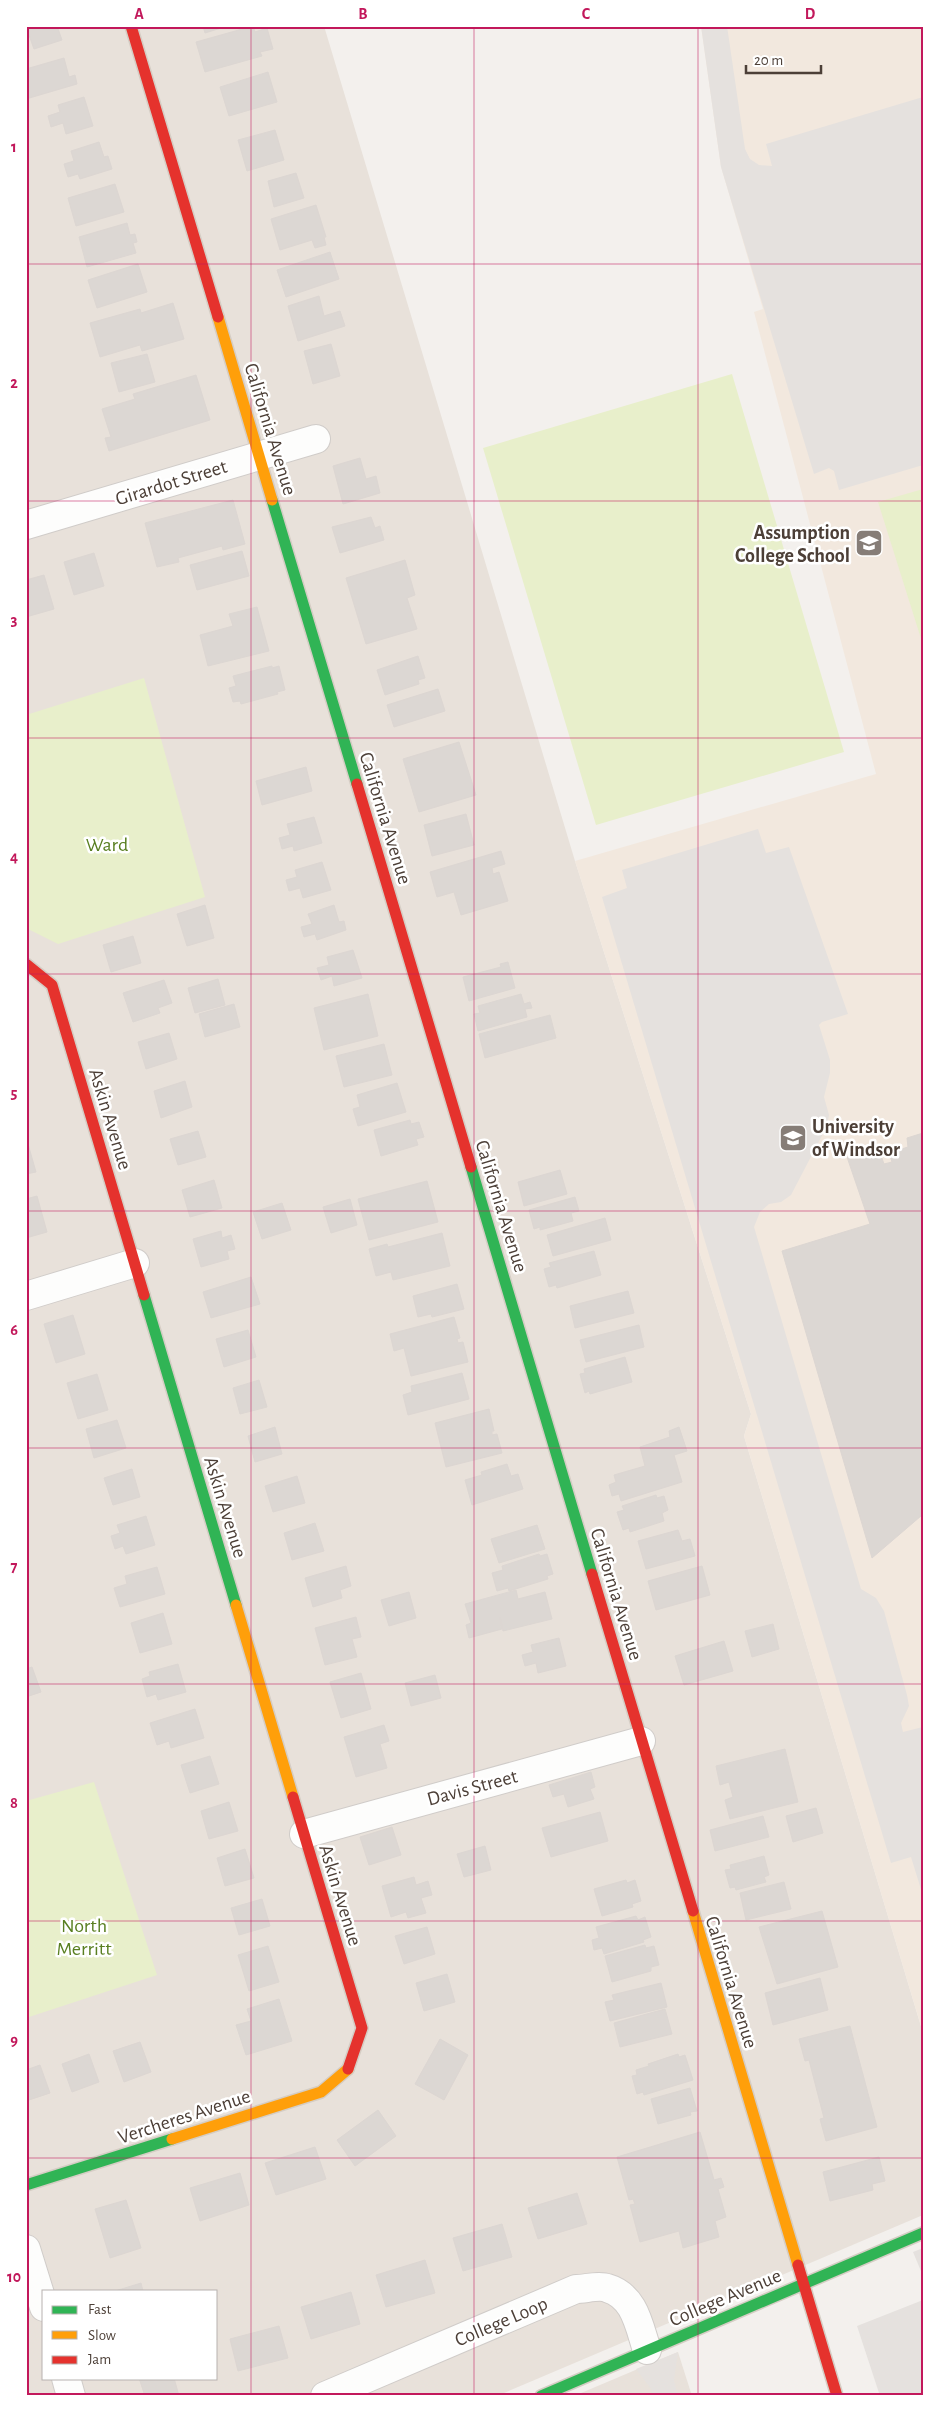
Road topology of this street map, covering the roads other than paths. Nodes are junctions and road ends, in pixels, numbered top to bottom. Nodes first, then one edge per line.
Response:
1 (132, 26) edge
2 (316, 438) dead end
3 (259, 456) junction
4 (26, 525) edge
5 (26, 964) edge
6 (134, 1264) junction
7 (26, 1296) edge
8 (641, 1741) junction
9 (304, 1834) junction
10 (347, 2071) joint
11 (26, 2185) edge
12 (923, 2233) edge
13 (26, 2249) edge
14 (804, 2284) junction
15 (42, 2300) edge
16 (646, 2350) junction
17 (67, 2380) edge
18 (71, 2396) edge
19 (325, 2396) edge
20 (541, 2396) edge
21 (837, 2396) edge

1 - 3 street, California Avenue
2 - 3 street, Girardot Street
3 - 4 street, Girardot Street
3 - 8 street, California Avenue
5 - 6 street, Askin Avenue
6 - 7 street
6 - 9 street, Askin Avenue
8 - 9 street, Davis Street
8 - 14 street, California Avenue
9 - 10 street, Askin Avenue
10 - 11 street, Vercheres Avenue
12 - 14 street, College Avenue
13 - 15 street
14 - 16 street, College Avenue
14 - 21 street, California Avenue
16 - 19 street, College Loop
16 - 20 street, College Avenue
17 - 18 street

